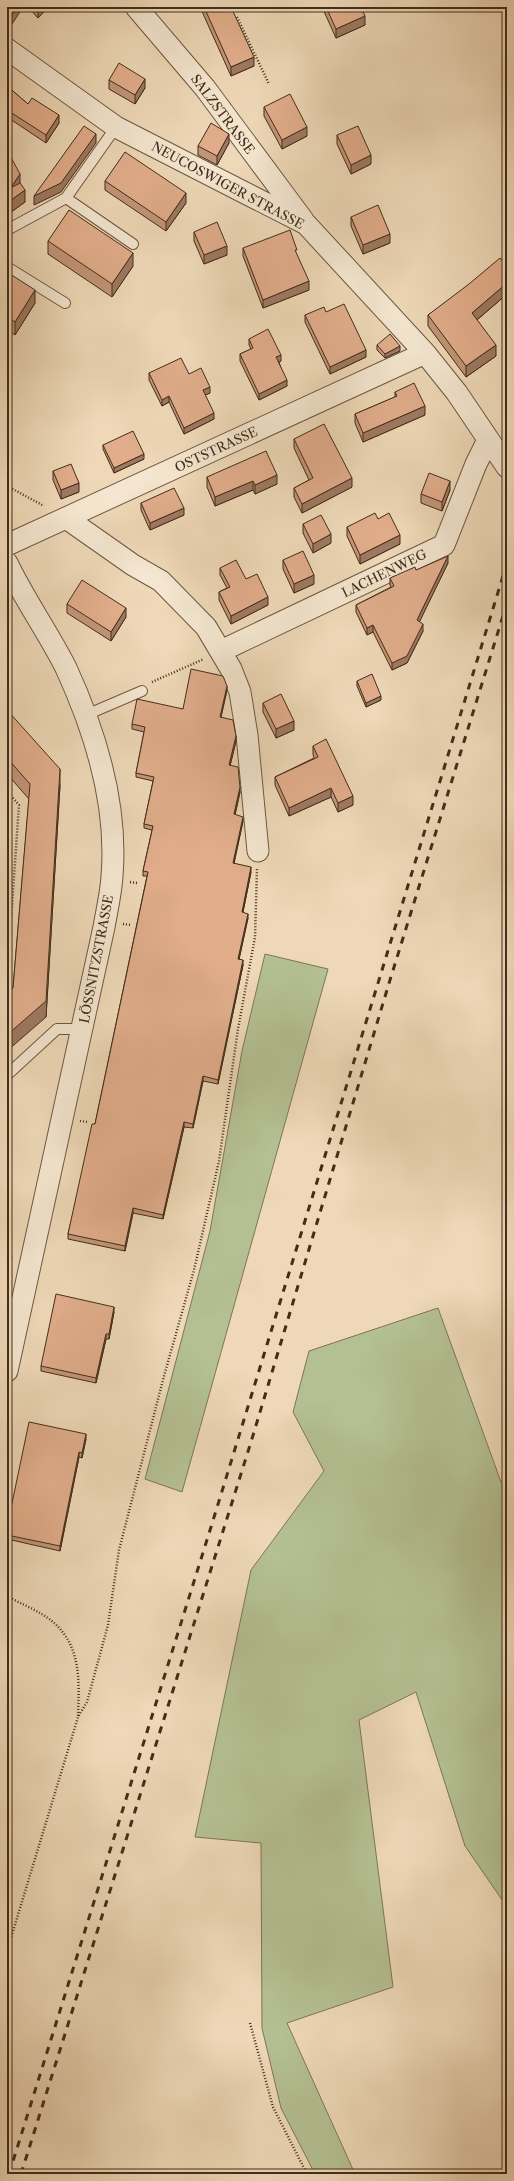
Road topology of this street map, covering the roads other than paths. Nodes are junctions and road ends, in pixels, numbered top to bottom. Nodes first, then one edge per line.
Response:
1 (136, 7) edge
2 (7, 49) edge
3 (116, 127) junction
4 (66, 198) junction
5 (306, 224) junction
6 (7, 230) edge
7 (133, 244) dead end
8 (7, 267) edge
9 (65, 303) dead end
10 (425, 353) junction
11 (488, 440) junction
12 (507, 467) edge
13 (66, 518) junction
14 (7, 545) edge
15 (7, 562) edge
16 (221, 651) junction
17 (142, 691) road end
18 (86, 715) junction
19 (258, 851) road end
20 (82, 1029) junction
21 (7, 1075) edge
22 (7, 1371) edge

1 - 5 street, SALZSTRASSE
2 - 3 street, NEUCOSWIGER STRASSE
3 - 4 lane
3 - 5 street, NEUCOSWIGER STRASSE
4 - 6 lane
4 - 7 lane
5 - 10 street, NEUCOSWIGER STRASSE
8 - 9 lane
10 - 11 street, NEUCOSWIGER STRASSE
10 - 13 street, OSTSTRASSE
11 - 12 street, NEUCOSWIGER STRASSE
11 - 16 street, LACHENWEG
13 - 14 street, OSTSTRASSE
13 - 16 street
15 - 18 street, LÖSSNITZSTRASSE
16 - 19 street
17 - 18 lane
18 - 20 street, LÖSSNITZSTRASSE
20 - 21 lane
20 - 22 street, LÖSSNITZSTRASSE

